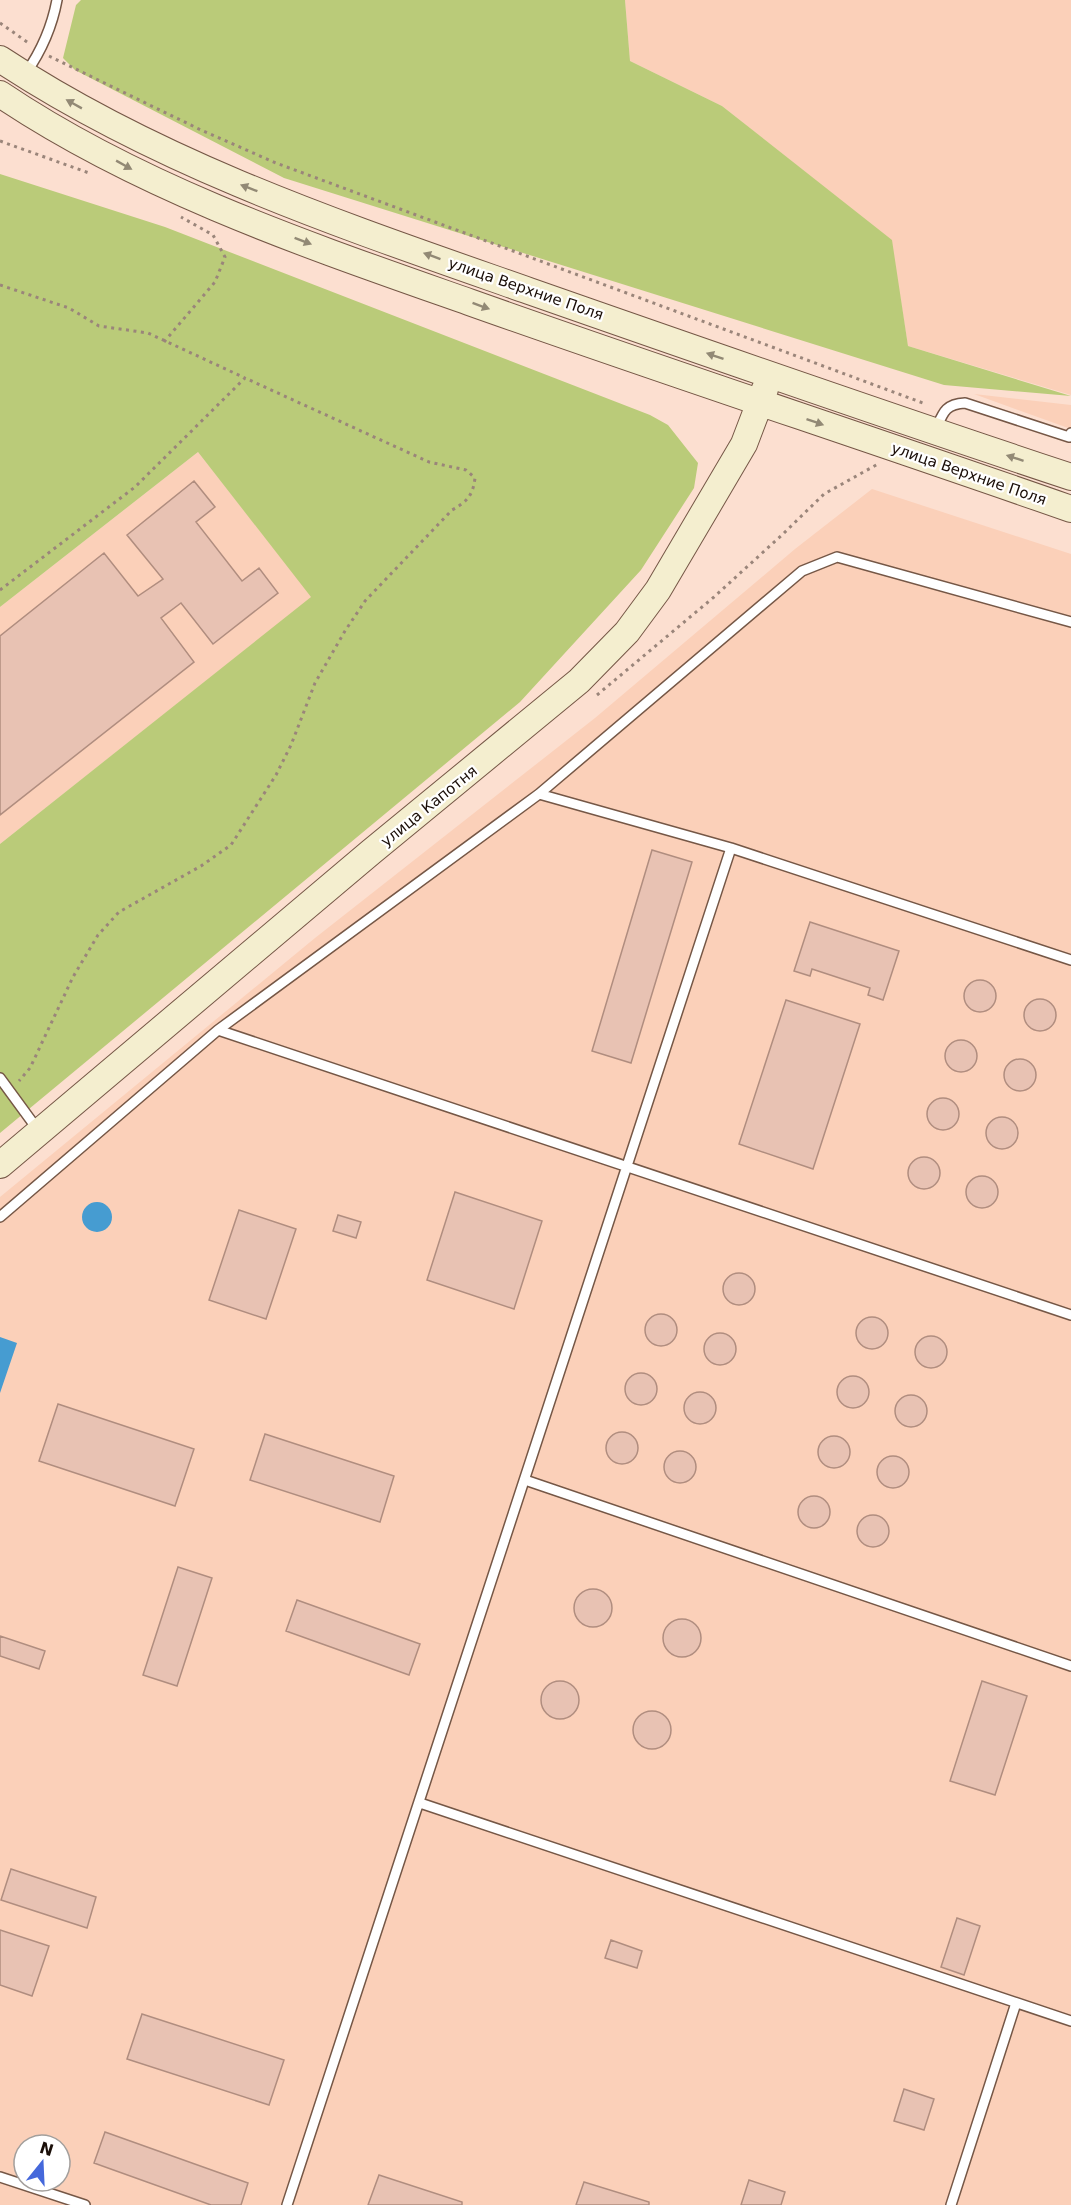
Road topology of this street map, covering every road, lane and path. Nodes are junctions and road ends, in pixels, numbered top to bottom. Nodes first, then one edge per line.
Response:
1 (57, 0) edge
2 (0, 23) edge
3 (41, 52) junction
4 (0, 58) edge
5 (25, 75) junction
6 (0, 94) edge
7 (0, 141) edge
8 (94, 175) dead end
9 (178, 215) dead end
10 (0, 285) edge
11 (164, 342) junction
12 (770, 375) junction
13 (245, 378) junction
14 (760, 403) junction
15 (939, 421) junction
16 (1071, 433) edge
17 (1071, 477) edge
18 (1071, 509) edge
19 (0, 590) edge
20 (1071, 622) edge
21 (539, 794) junction
22 (730, 848) junction
23 (1071, 960) edge
24 (218, 1030) junction
25 (0, 1078) edge
26 (10, 1092) junction
27 (40, 1133) junction
28 (0, 1165) edge
29 (626, 1167) junction
30 (0, 1217) edge
31 (1071, 1315) edge
32 (525, 1480) junction
33 (1071, 1666) edge
34 (420, 1803) junction
35 (1016, 2003) junction
36 (1071, 2021) edge
37 (0, 2177) edge
38 (85, 2205) edge
39 (287, 2205) edge
40 (951, 2205) edge

1 - 3 lane
2 - 3 path
3 - 5 lane
3 - 15 path
4 - 5 main road, улица Верхние Поля
12 -> 5 main road, улица Верхние Поля
6 -> 14 main road, улица Верхние Поля
7 - 8 path
9 - 11 path
10 - 11 path
11 - 13 path
12 - 14 main road, улица Капотня
12 - 15 main road, улица Верхние Поля
13 - 19 path
13 - 26 path
14 -> 18 main road, улица Верхние Поля
14 - 27 main road, улица Капотня
15 - 16 lane
17 -> 15 main road, улица Верхние Поля
20 - 21 lane
21 - 22 lane
21 - 24 lane
22 - 23 lane
22 - 29 lane
24 - 29 lane
24 - 30 lane
25 - 26 lane
26 - 27 lane
27 - 28 main road, улица Капотня
29 - 31 lane
29 - 32 lane
32 - 33 lane
32 - 34 lane
34 - 35 lane
34 - 39 lane
35 - 36 lane
35 - 40 lane
37 - 38 lane

